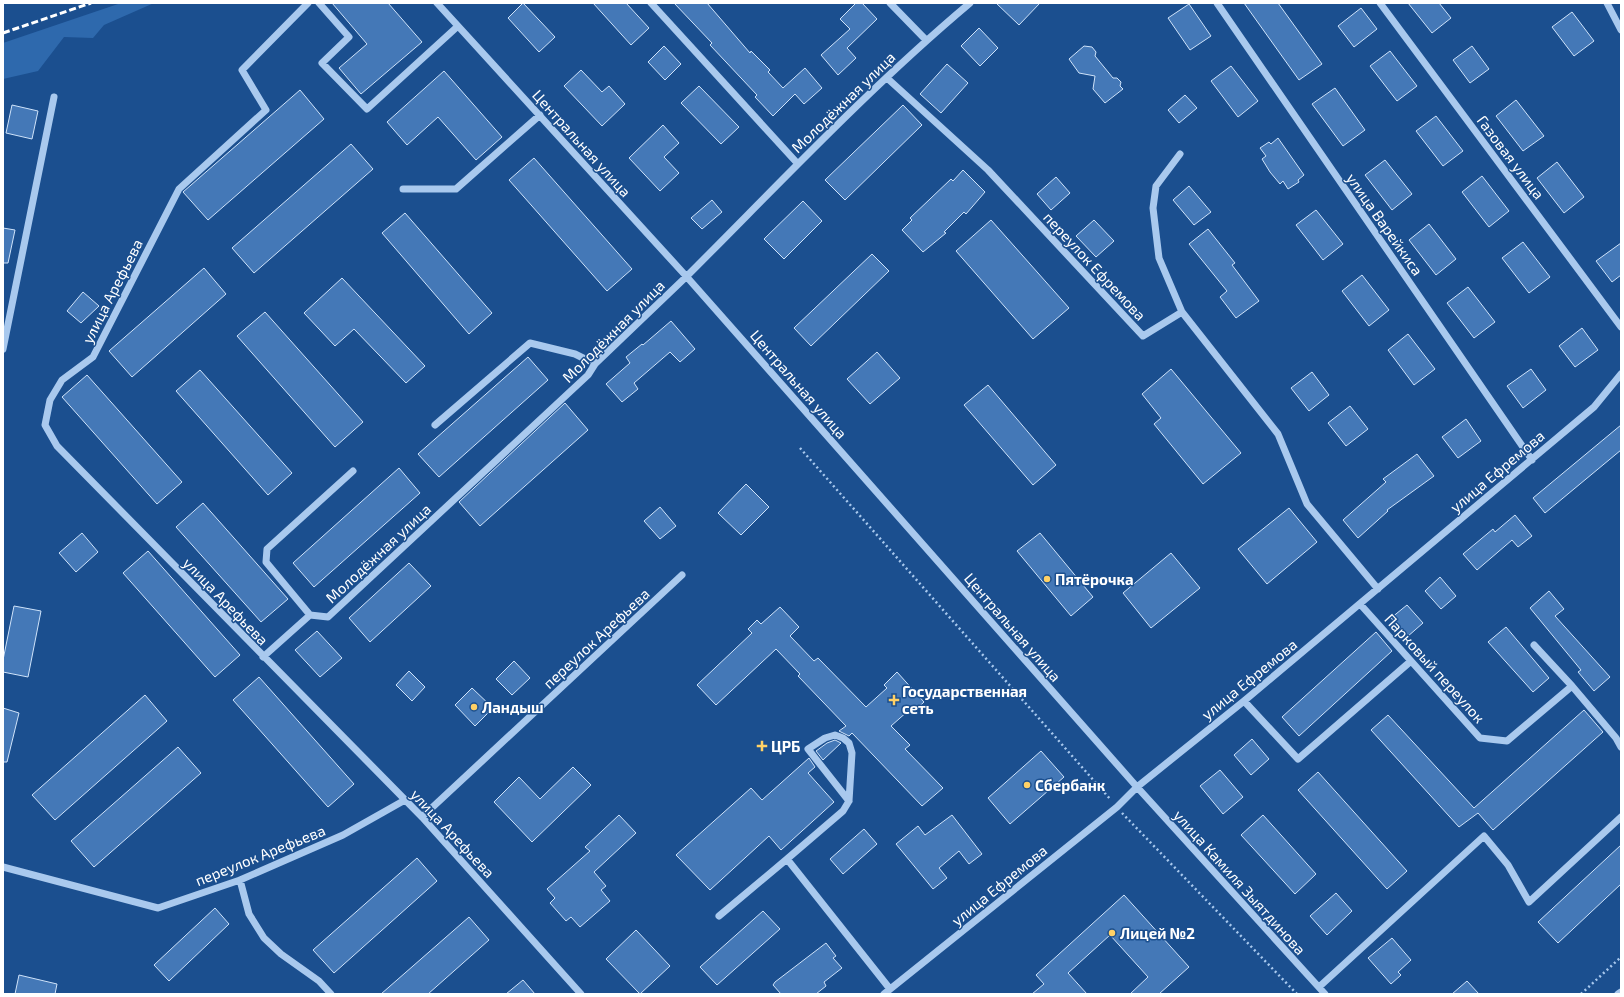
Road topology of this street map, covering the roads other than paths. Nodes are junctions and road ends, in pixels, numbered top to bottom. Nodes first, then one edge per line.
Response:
1 (308, 3) edge
2 (319, 3) edge
3 (437, 3) edge
4 (651, 3) edge
5 (890, 3) edge
6 (970, 3) edge
7 (1217, 3) edge
8 (1380, 3) edge
9 (1607, 3) edge
10 (458, 26) junction
11 (1621, 30) edge
12 (926, 40) junction
13 (887, 78) junction
14 (54, 97) dead end
15 (540, 115) junction
16 (1180, 154) dead end
17 (798, 164) junction
18 (403, 189) dead end
19 (686, 276) junction
20 (1182, 312) junction
21 (1621, 327) edge
22 (3, 350) edge
23 (595, 364) junction
24 (1621, 374) edge
25 (435, 425) dead end
26 (1532, 460) junction
27 (353, 472) dead end
28 (682, 575) dead end
29 (1378, 589) junction
30 (1360, 604) junction
31 (310, 615) junction
32 (1534, 645) dead end
33 (263, 657) junction
34 (1411, 661) junction
35 (1572, 686) junction
36 (1244, 701) junction
37 (1621, 747) edge
38 (1136, 787) junction
39 (405, 800) junction
40 (849, 801) junction
41 (422, 817) junction
42 (1621, 817) edge
43 (786, 859) junction
44 (3, 867) edge
45 (240, 880) junction
46 (719, 916) dead end
47 (1319, 987) junction
48 (887, 992) edge
49 (1621, 992) edge
50 (331, 994) edge
51 (581, 994) edge
52 (1325, 994) edge
53 (1618, 994) edge

1 - 33 street, улица Арефьева
2 - 10 street
3 - 10 street, Центральная улица
4 - 17 street
5 - 12 street
6 - 12 street, Молодёжная улица
7 - 26 street, улица Варейкиса
8 - 21 street, Газовая улица
9 - 11 street
10 - 15 street, Центральная улица
12 - 13 street, Молодёжная улица
13 - 17 street, Молодёжная улица
13 - 20 street, переулок Ефремова
14 - 22 street
15 - 18 street
15 - 19 street, Центральная улица
16 - 20 street
17 - 19 street, Молодёжная улица
19 - 23 street, Молодёжная улица
19 - 38 street, Центральная улица
20 - 29 street
23 - 25 street
23 - 31 street, Молодёжная улица
24 - 26 street, улица Ефремова
26 - 29 street, улица Ефремова
27 - 31 street
28 - 41 street, переулок Арефьева
29 - 30 street, улица Ефремова
30 - 34 street, Парковый переулок
30 - 36 street, улица Ефремова
31 - 33 street
32 - 35 street
33 - 39 street, улица Арефьева
34 - 35 street, Парковый переулок
34 - 36 street
35 - 37 street
36 - 38 street, улица Ефремова
38 - 47 street, улица Камиля Зыятдинова
38 - 48 street, улица Ефремова
39 - 41 street, улица Арефьева
39 - 45 street, переулок Арефьева
40 - 40 street
40 - 43 street
41 - 51 street, улица Арефьева
42 - 47 street
43 - 46 street
43 - 48 street
44 - 45 street, переулок Арефьева
45 - 50 street
47 - 52 street, улица Камиля Зыятдинова
49 - 53 street

